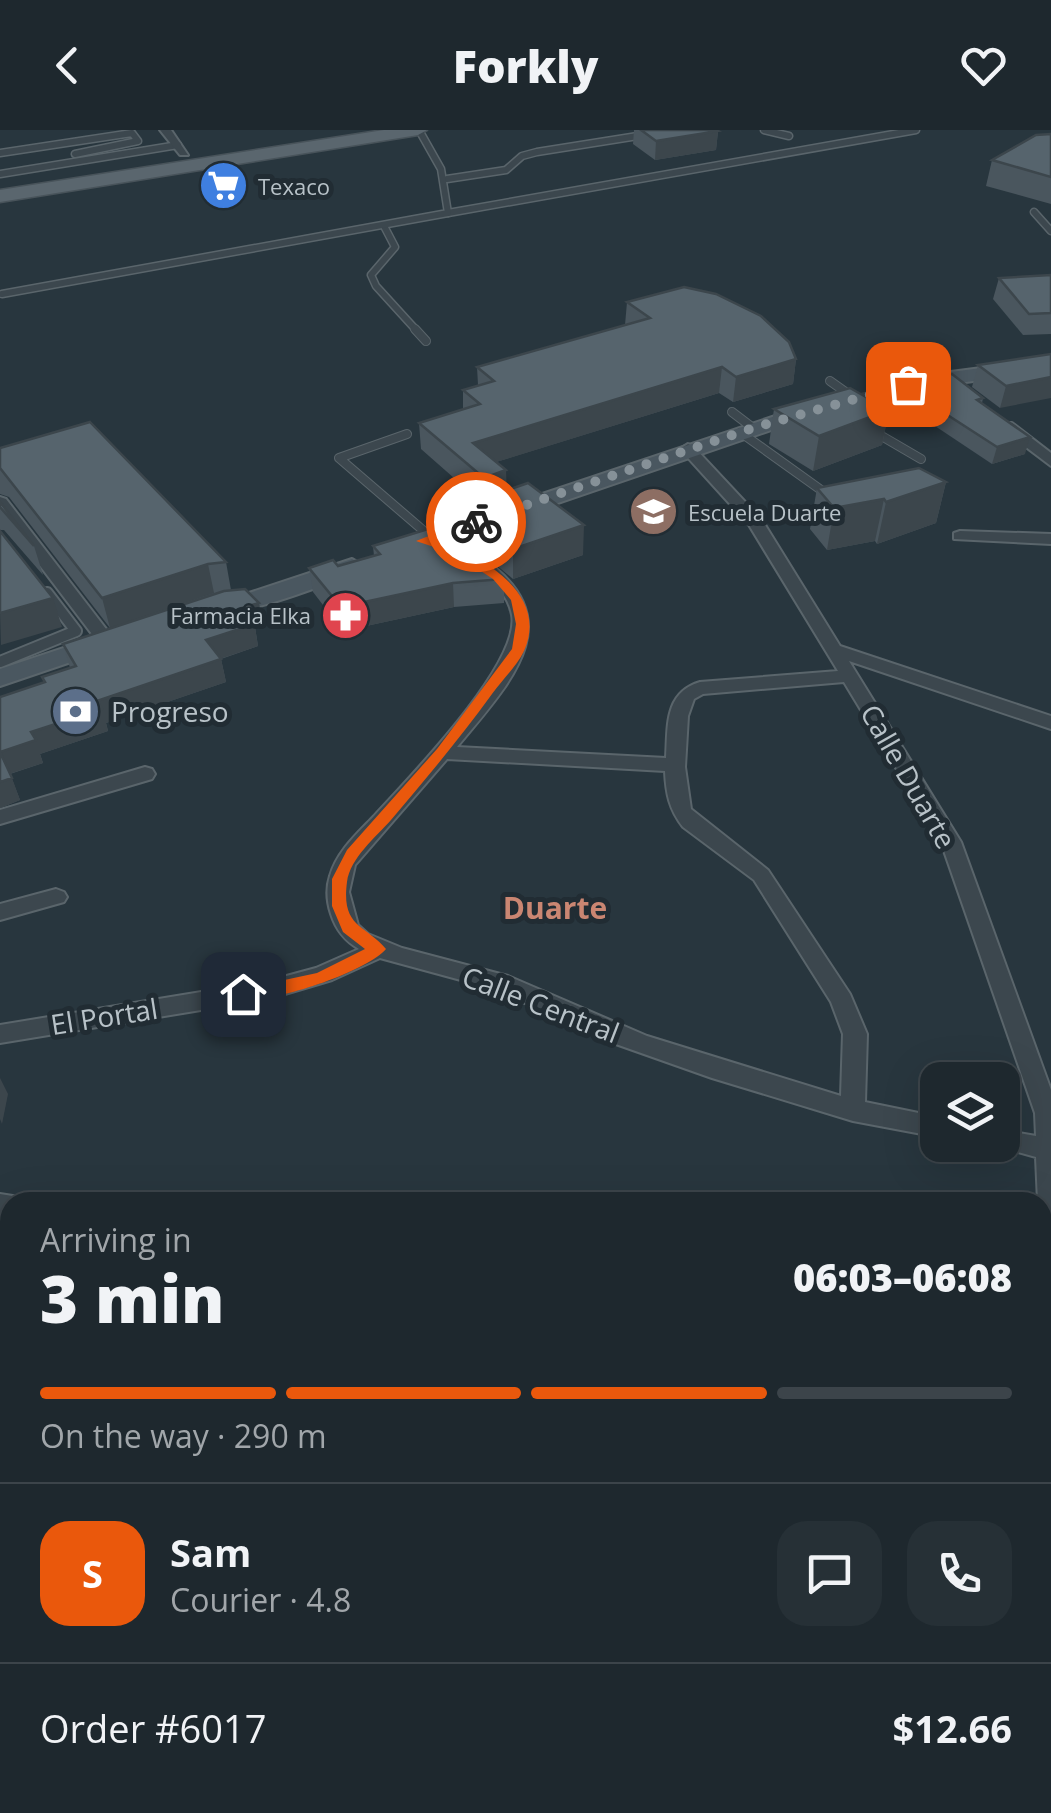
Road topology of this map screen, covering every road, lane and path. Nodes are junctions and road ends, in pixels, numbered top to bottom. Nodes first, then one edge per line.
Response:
1 (164, 130) edge
2 (331, 130) edge
3 (419, 130) edge
4 (764, 130) edge
5 (916, 130) edge
6 (131, 132) edge
7 (660, 133) edge
8 (790, 136) dead end
9 (181, 149) junction
10 (13, 151) junction
11 (0, 153) edge
12 (75, 154) dead end
13 (0, 174) edge
14 (27, 174) junction
15 (446, 179) junction
16 (0, 182) edge
17 (0, 196) edge
18 (1034, 212) dead end
19 (448, 213) junction
20 (384, 226) junction
21 (1051, 231) edge
22 (2, 294) edge
23 (426, 341) dead end
24 (1051, 364) edge
25 (830, 381) dead end
26 (872, 393) junction
27 (991, 414) edge
28 (859, 423) edge
29 (742, 424) junction
30 (406, 434) dead end
31 (688, 449) junction
32 (921, 460) dead end
33 (1051, 461) edge
34 (0, 502) edge
35 (840, 503) edge
36 (960, 536) dead end
37 (427, 540) junction
38 (1051, 540) edge
39 (38, 582) edge
40 (197, 620) edge
41 (124, 645) junction
42 (836, 650) junction
43 (0, 662) edge
44 (850, 676) junction
45 (0, 678) edge
46 (0, 697) edge
47 (1051, 722) edge
48 (442, 752) junction
49 (674, 765) junction
50 (146, 774) dead end
51 (0, 817) edge
52 (56, 897) dead end
53 (0, 912) edge
54 (378, 949) junction
55 (0, 1034) edge
56 (1049, 1109) edge
57 (854, 1111) junction
58 (920, 1124) edge
59 (1020, 1144) edge
60 (1047, 1149) junction
61 (1050, 1192) edge

1 - 9 street
2 - 9 main road
3 - 15 lane
3 - 17 main road
4 - 8 lane
5 - 19 lane
6 - 10 lane
6 - 12 lane
7 - 15 lane
9 - 14 main road
10 - 11 lane
10 - 14 lane
13 - 14 lane
14 - 16 main road
15 - 19 lane
18 - 21 lane
19 - 20 lane
20 - 22 lane
20 - 23 lane
24 - 26 main road
25 - 26 lane
26 - 29 main road
27 - 33 street
28 - 32 lane
29 - 31 main road
29 - 35 lane
30 - 37 lane
31 - 37 main road
31 - 42 street, Calle Duarte
34 - 41 street
36 - 38 street
37 - 40 main road
37 - 48 street, Calle Central
39 - 43 lane
41 - 45 main road
41 - 46 main road
42 - 44 street, Calle Duarte
42 - 47 street
44 - 49 street
44 - 56 street, Calle Duarte
48 - 49 street
48 - 54 street, Calle Central
49 - 57 street
50 - 51 street
52 - 53 street
54 - 55 street, El Portal
54 - 57 street, Calle Central
56 - 60 street, Calle Duarte
57 - 58 street, Calle Central
59 - 60 street
60 - 61 street, Calle Duarte

